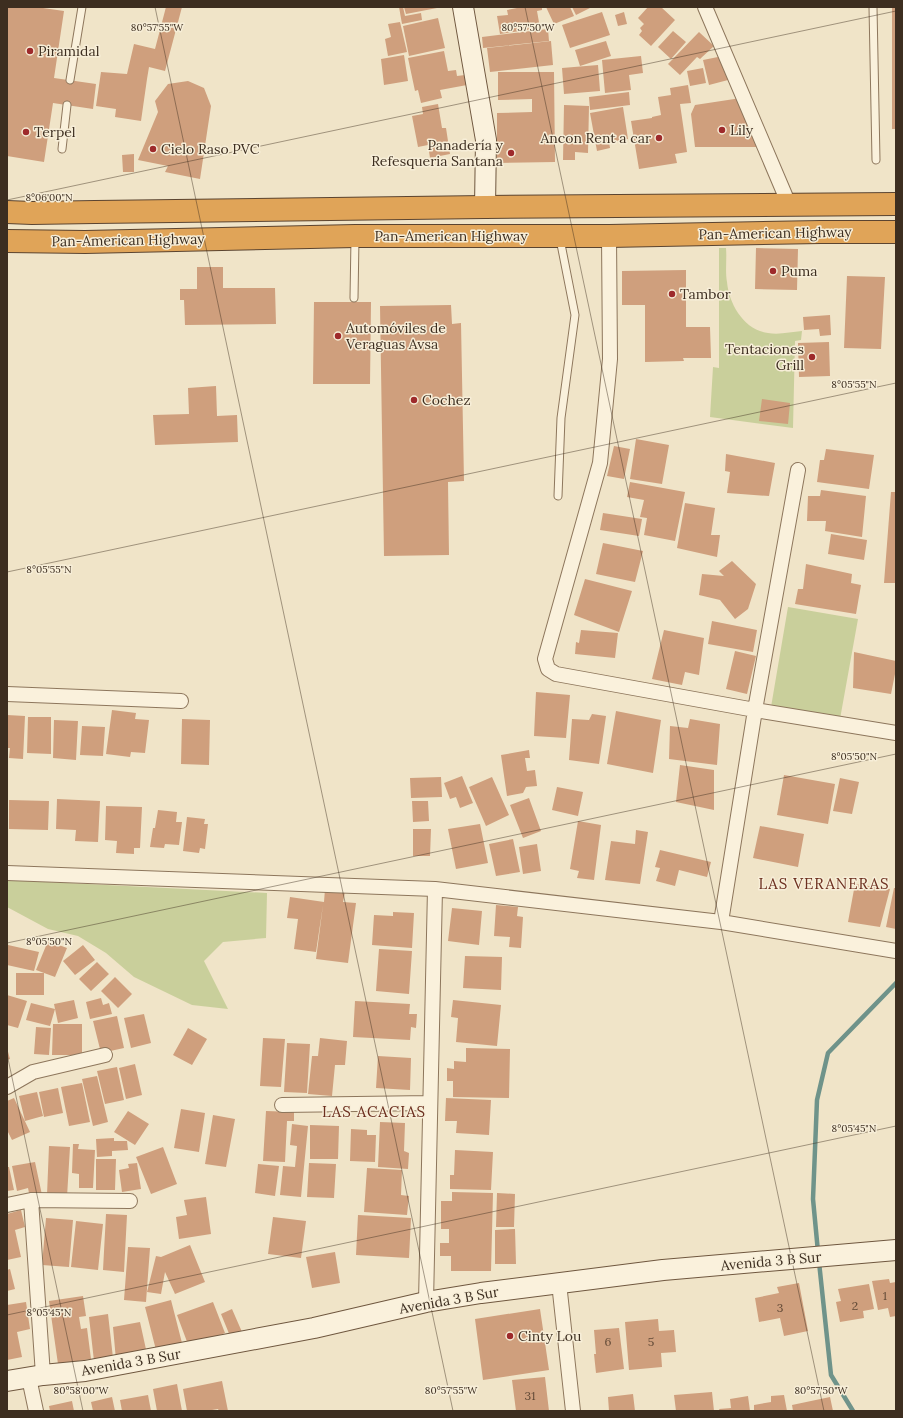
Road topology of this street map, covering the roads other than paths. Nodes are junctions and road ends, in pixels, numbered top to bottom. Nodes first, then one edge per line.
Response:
1 (82, 7) edge
2 (463, 7) edge
3 (704, 7) edge
4 (874, 7) edge
5 (70, 80) dead end
6 (67, 105) dead end
7 (62, 150) dead end
8 (876, 160) dead end
9 (787, 204) junction
10 (896, 204) edge
11 (485, 207) junction
12 (7, 212) edge
13 (7, 230) edge
14 (896, 232) edge
15 (660, 234) junction
16 (355, 236) junction
17 (560, 236) junction
18 (609, 236) junction
19 (305, 237) junction
20 (7, 241) edge
21 (85, 242) junction
22 (354, 298) dead end
23 (798, 470) dead end
24 (558, 496) dead end
25 (7, 694) edge
26 (181, 701) dead end
27 (755, 710) junction
28 (896, 733) edge
29 (7, 873) edge
30 (435, 888) junction
31 (721, 922) junction
32 (896, 951) edge
33 (105, 1055) dead end
34 (7, 1087) edge
35 (430, 1104) junction
36 (282, 1105) dead end
37 (31, 1200) junction
38 (130, 1201) dead end
39 (7, 1205) edge
40 (896, 1250) edge
41 (559, 1283) junction
42 (426, 1302) junction
43 (36, 1376) junction
44 (7, 1381) edge
45 (36, 1411) edge
46 (573, 1411) edge

1 - 5 lane
2 - 11 street
3 - 9 street
4 - 8 lane
6 - 7 lane
9 - 10 highway, Pan-American Highway
9 - 11 highway, Pan-American Highway
11 - 12 highway, Pan-American Highway
11 - 15 highway
11 - 19 highway
13 - 21 highway
14 - 15 highway, Pan-American Highway
15 - 18 highway, Pan-American Highway
16 - 17 highway, Pan-American Highway
16 - 19 highway, Pan-American Highway
16 - 22 lane
17 - 18 highway, Pan-American Highway
17 - 24 lane
18 - 27 street
19 - 21 highway, Pan-American Highway
20 - 21 highway, Pan-American Highway
23 - 27 street
25 - 26 street
27 - 28 street
27 - 31 street
29 - 30 street
30 - 31 street
30 - 35 street
31 - 32 street
33 - 34 street
35 - 36 street
35 - 42 street
37 - 38 street
37 - 39 street
37 - 43 street
40 - 41 street, Avenida 3 B Sur
41 - 42 street, Avenida 3 B Sur
41 - 46 street
42 - 43 street, Avenida 3 B Sur
43 - 44 street, Avenida 3 B Sur
43 - 45 street

